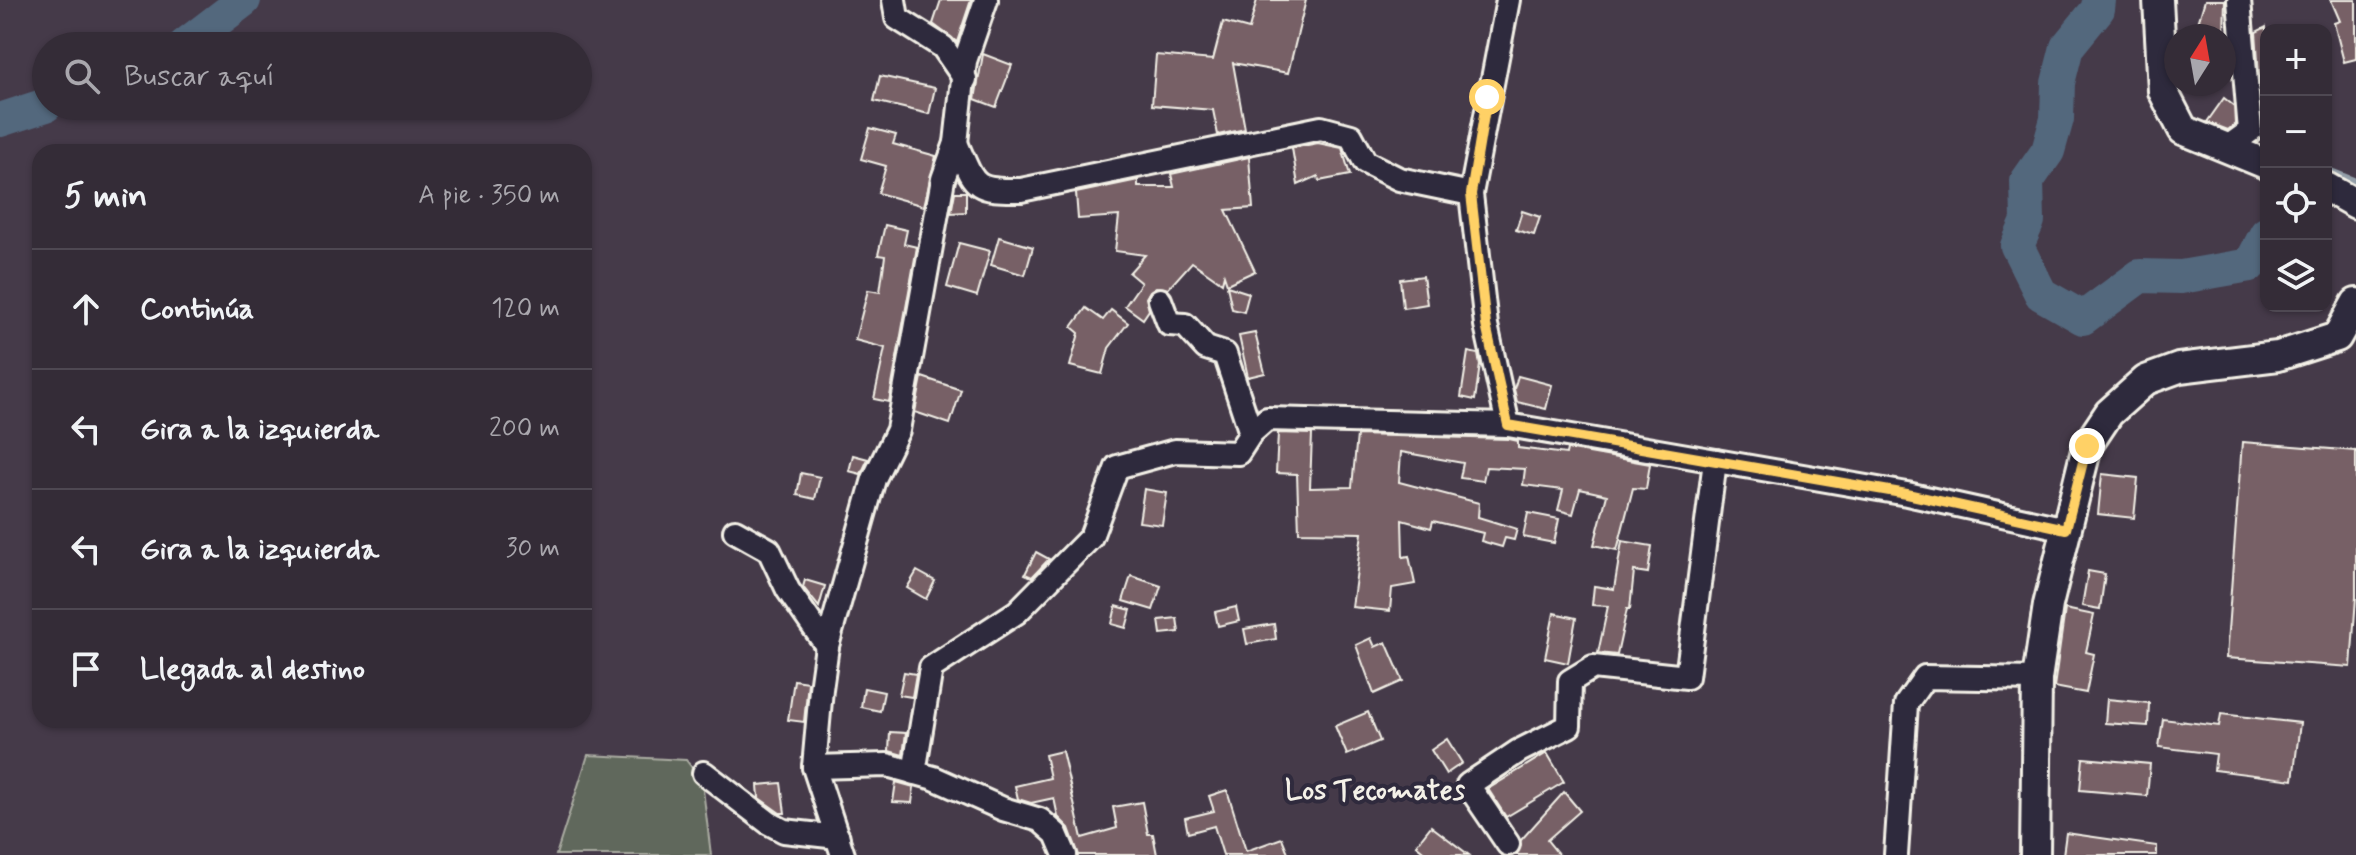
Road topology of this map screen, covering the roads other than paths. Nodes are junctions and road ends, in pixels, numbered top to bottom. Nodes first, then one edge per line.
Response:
1 (894, 0) edge
2 (986, 0) edge
3 (1508, 0) edge
4 (2158, 0) edge
5 (2239, 0) edge
6 (965, 79) junction
7 (956, 143) junction
8 (2247, 157) edge
9 (1471, 194) junction
10 (1160, 300) dead end
11 (2356, 303) edge
12 (1508, 425) junction
13 (1251, 433) junction
14 (1715, 461) junction
15 (2066, 529) junction
16 (735, 531) dead end
17 (827, 646) junction
18 (2037, 679) junction
19 (814, 767) junction
20 (704, 773) dead end
21 (914, 773) junction
22 (1508, 844) dead end
23 (835, 849) edge
24 (1065, 855) edge
25 (1896, 855) edge
26 (2035, 855) edge

1 - 6 street
2 - 6 street
3 - 9 street
4 - 8 main road
5 - 8 street
6 - 7 street
7 - 9 street
7 - 17 street
9 - 12 street
10 - 13 street
11 - 15 main road
12 - 13 street
12 - 14 street
13 - 21 street
14 - 15 street
14 - 22 street
15 - 18 main road
16 - 17 street
17 - 19 street
18 - 25 street
18 - 26 main road
19 - 21 street
19 - 23 street
20 - 23 street
21 - 24 street

